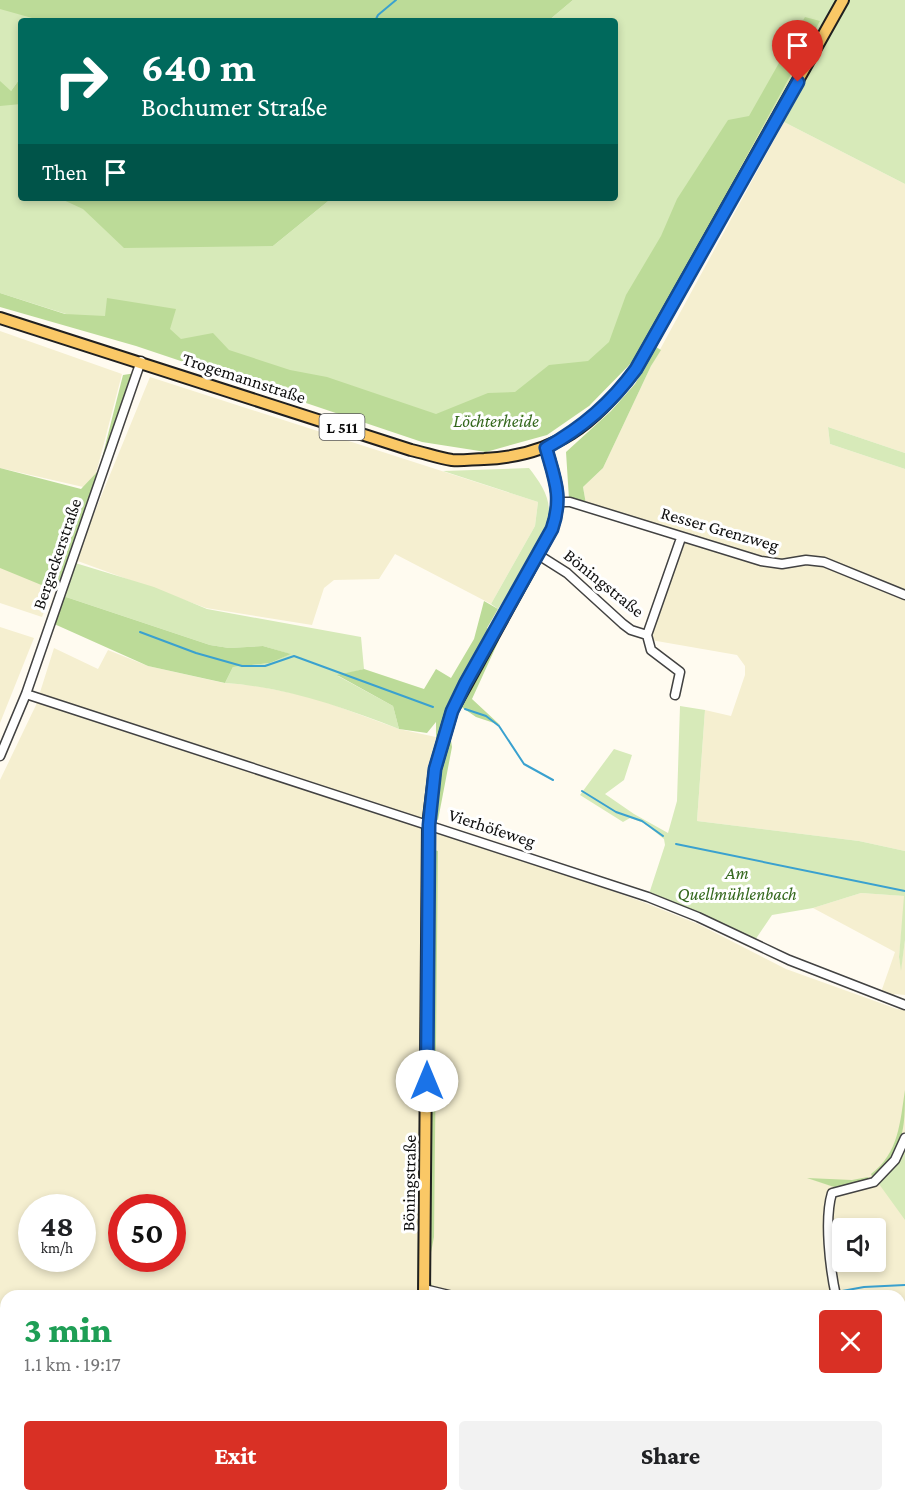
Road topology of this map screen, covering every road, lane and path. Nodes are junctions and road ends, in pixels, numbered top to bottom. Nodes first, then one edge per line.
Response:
1 (843, 0) edge
2 (0, 318) edge
3 (141, 361) junction
4 (546, 448) junction
5 (559, 502) junction
6 (681, 538) junction
7 (537, 554) junction
8 (905, 595) edge
9 (647, 635) junction
10 (26, 694) junction
11 (675, 695) dead end
12 (0, 756) edge
13 (429, 825) junction
14 (905, 1005) edge
15 (905, 1138) edge
16 (424, 1290) edge
17 (835, 1290) edge

1 - 4 main road, L 511
2 - 3 main road, L 511
3 - 4 main road, Trogemannstraße / L 511
3 - 10 street, Bergackerstraße
4 - 5 main road, Böningstraße
5 - 6 street, Resser Grenzweg
5 - 7 main road, Böningstraße
6 - 8 street, Resser Grenzweg
6 - 9 street
7 - 9 street, Böningstraße
7 - 13 main road, Böningstraße
9 - 11 street, Böningstraße
10 - 12 street, Bergackerstraße
10 - 13 street, Vierhöfeweg
13 - 14 street, Vierhöfeweg
13 - 16 main road, Böningstraße
15 - 17 street

